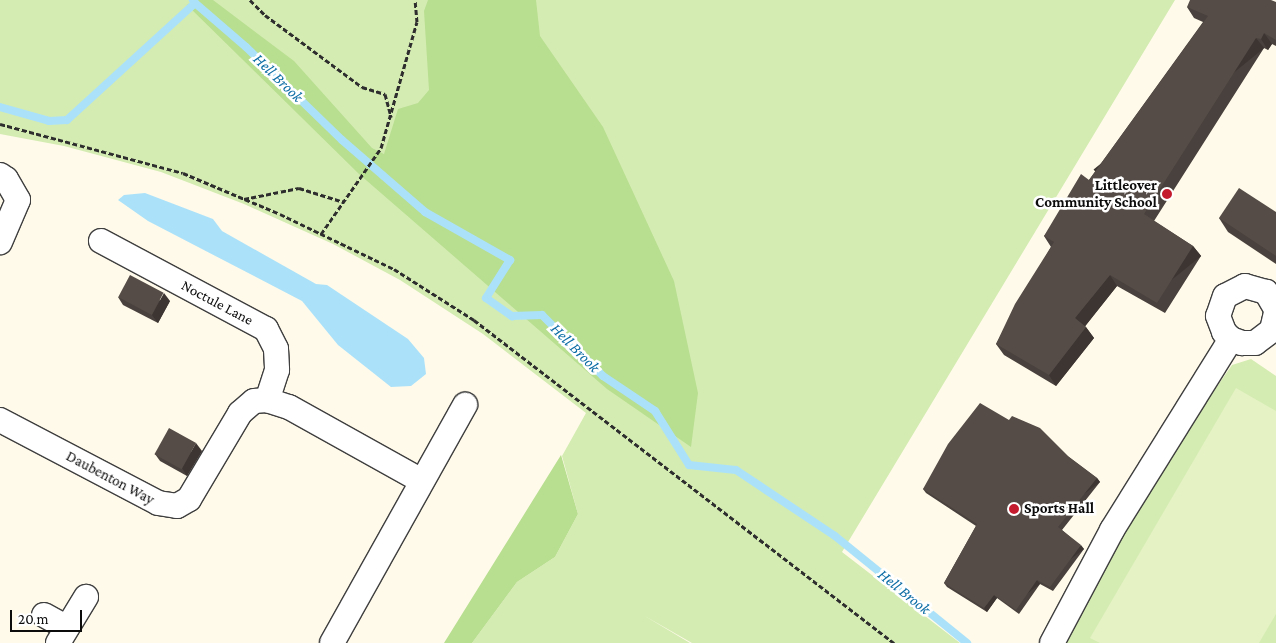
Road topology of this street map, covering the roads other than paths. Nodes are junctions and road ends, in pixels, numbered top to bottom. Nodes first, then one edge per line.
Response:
1 (0, 175) edge
2 (101, 241) dead end
3 (0, 242) edge
4 (1276, 310) edge
5 (1231, 338) junction
6 (267, 400) junction
7 (465, 405) dead end
8 (0, 420) edge
9 (422, 482) junction
10 (86, 597) dead end
11 (44, 615) dead end
12 (63, 636) edge
13 (332, 643) edge
14 (1052, 643) edge

1 - 3 street
2 - 6 street, Noctule Lane
4 - 5 street
4 - 5 street
5 - 14 street
6 - 8 street, Daubenton Way
6 - 9 street
7 - 9 street
9 - 13 street
10 - 12 street
11 - 12 street

